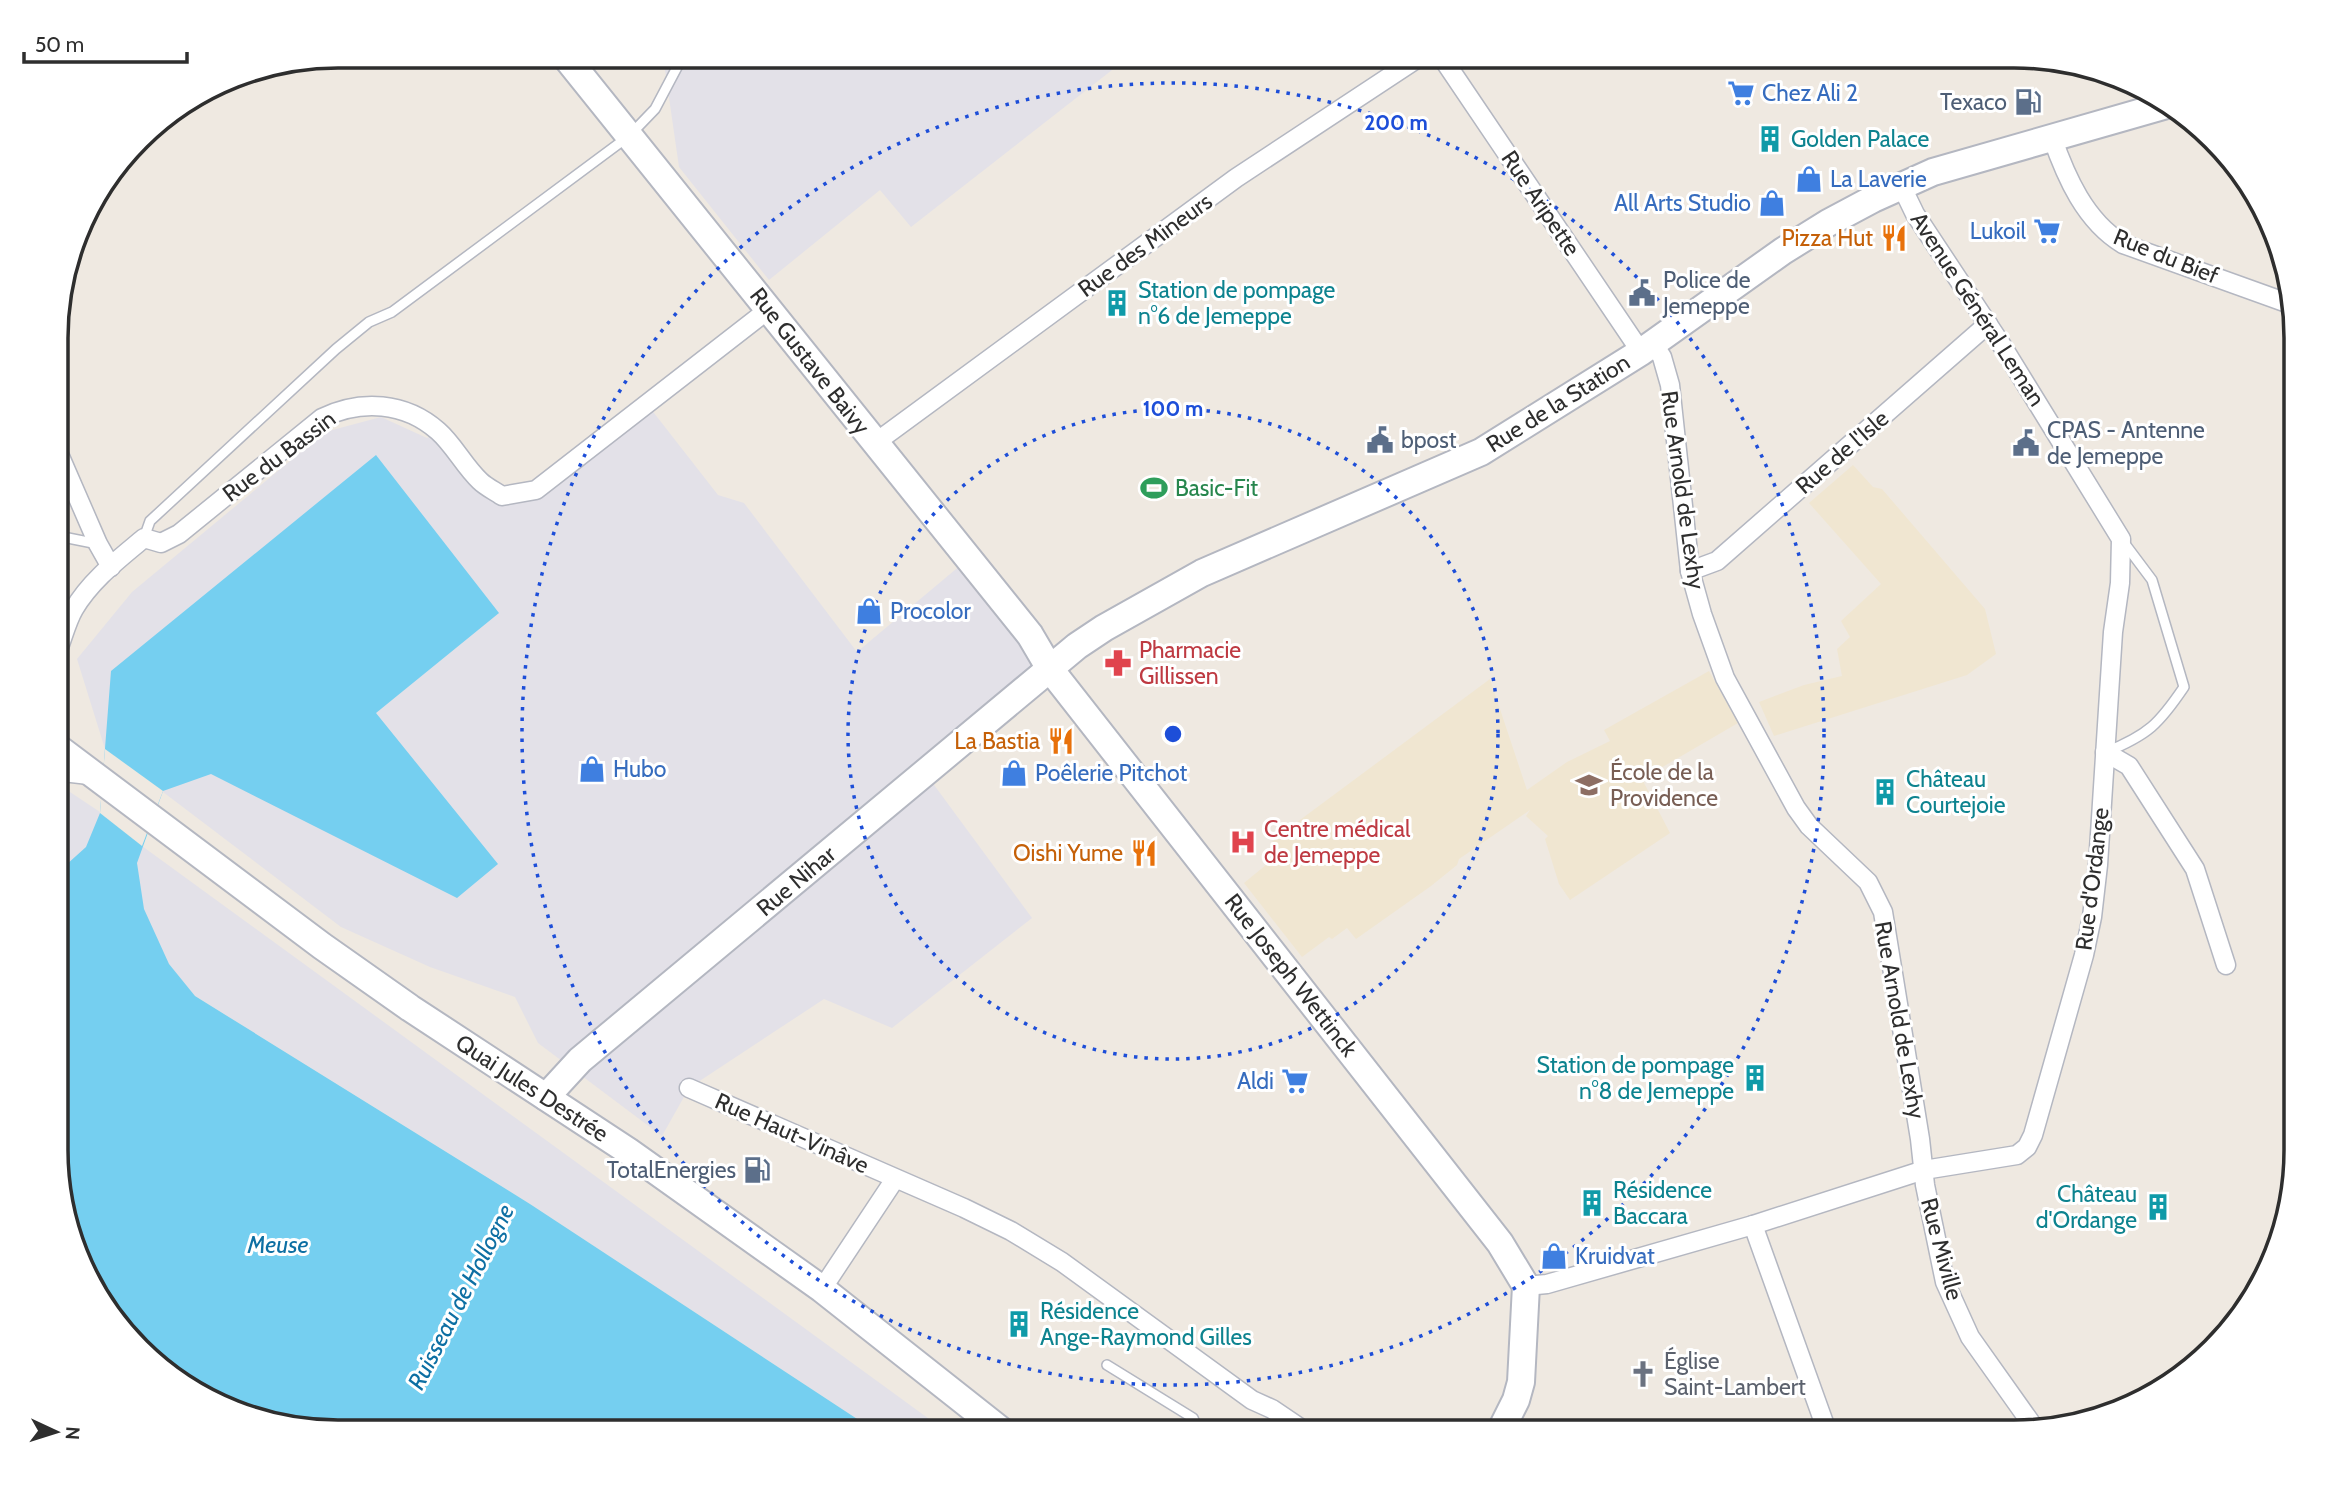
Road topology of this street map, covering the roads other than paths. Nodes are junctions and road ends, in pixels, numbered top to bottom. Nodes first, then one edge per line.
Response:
1 (575, 68) edge
2 (676, 68) edge
3 (1403, 68) edge
4 (1449, 68) edge
5 (2155, 108) edge
6 (629, 136) junction
7 (2052, 137) junction
8 (1901, 186) junction
9 (2281, 301) edge
10 (769, 309) junction
11 (1988, 324) junction
12 (1647, 347) junction
13 (875, 443) junction
14 (68, 476) edge
15 (68, 538) edge
16 (144, 538) junction
17 (2121, 539) junction
18 (98, 544) junction
19 (111, 567) junction
20 (1690, 571) junction
21 (68, 625) edge
22 (1050, 669) junction
23 (2105, 752) junction
24 (68, 755) edge
25 (68, 777) edge
26 (103, 781) junction
27 (2225, 965) dead end
28 (689, 1088) dead end
29 (546, 1097) junction
30 (1924, 1170) junction
31 (895, 1179) junction
32 (1753, 1225) junction
33 (1525, 1286) junction
34 (822, 1289) junction
35 (1107, 1365) dead end
36 (2028, 1419) edge
37 (988, 1420) edge
38 (1194, 1420) edge
39 (1288, 1420) edge
40 (1506, 1420) edge
41 (1823, 1420) edge

1 - 6 street, Rue Gustave Baivy
2 - 6 lane
3 - 13 street, Rue des Mineurs
4 - 12 street, Rue Aripette
5 - 7 street, Rue de la Station
6 - 10 street, Rue Gustave Baivy
6 - 16 lane
7 - 8 street, Rue de la Station
7 - 9 street, Rue du Bief
8 - 11 street, Avenue Général Leman
8 - 12 street, Rue de la Station
10 - 13 street, Rue Gustave Baivy
10 - 16 street, Rue du Bassin
11 - 17 street, Avenue Général Leman
11 - 20 street, Rue de l'Isle
12 - 20 street, Rue Arnold de Lexhy
12 - 22 street, Rue de la Station
13 - 22 street, Rue Gustave Baivy
14 - 18 street
15 - 18 lane
16 - 19 street
17 - 23 street, Rue d'Ordange
17 - 23 lane
18 - 19 street
19 - 21 street
20 - 30 street, Rue Arnold de Lexhy
22 - 29 street, Rue Nihar
22 - 33 street, Rue Joseph Wettinck
23 - 27 street
23 - 30 street, Rue d'Ordange
24 - 26 street, Quai Jules Destrée
25 - 26 lane
26 - 29 street, Quai Jules Destrée
28 - 31 street, Rue Haut-Vinâve
29 - 34 street, Quai Jules Destrée
30 - 32 street, Rue d'Ordange
30 - 36 street, Rue Miville
31 - 34 street, Rue Haut-Vinâve
31 - 39 street, Rue Haut-Vinâve
32 - 33 street, Rue d'Ordange
32 - 41 street
33 - 40 street
34 - 37 street, Quai Jules Destrée
35 - 38 lane

